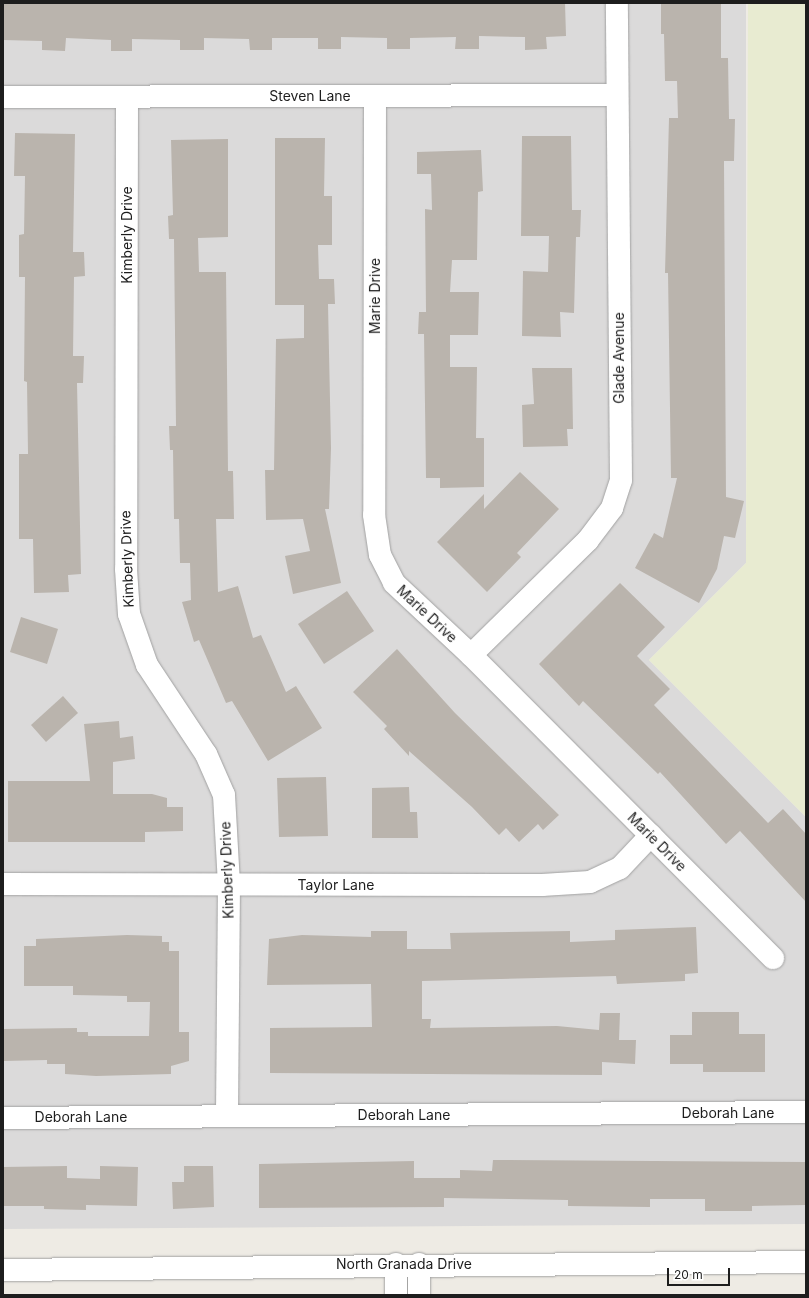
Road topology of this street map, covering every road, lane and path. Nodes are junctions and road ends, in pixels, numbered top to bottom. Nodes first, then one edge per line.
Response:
1 (617, 3) edge
2 (617, 95) junction
3 (375, 96) junction
4 (127, 97) junction
5 (3, 98) edge
6 (471, 655) junction
7 (651, 835) junction
8 (3, 884) edge
9 (229, 885) junction
10 (773, 958) dead end
11 (806, 1112) edge
12 (227, 1116) junction
13 (3, 1118) edge
14 (806, 1262) edge
15 (396, 1264) junction
16 (419, 1264) junction
17 (3, 1270) edge
18 (396, 1295) edge
19 (419, 1295) edge

1 - 2 street, Glade Avenue
2 - 3 street, Steven Lane
2 - 6 street, Glade Avenue
3 - 4 street, Steven Lane
3 - 6 street, Marie Drive
4 - 5 street, Steven Lane
4 - 9 street, Kimberly Drive
6 - 7 street, Marie Drive
7 - 9 street, Taylor Lane
7 - 10 street, Marie Drive
8 - 9 street, Taylor Lane
9 - 12 street, Kimberly Drive
11 - 12 street, Deborah Lane
12 - 13 street, Deborah Lane
14 - 16 street, North Granada Drive
15 - 16 street, North Granada Drive
15 - 17 street, North Granada Drive
15 - 18 street
16 - 19 street

